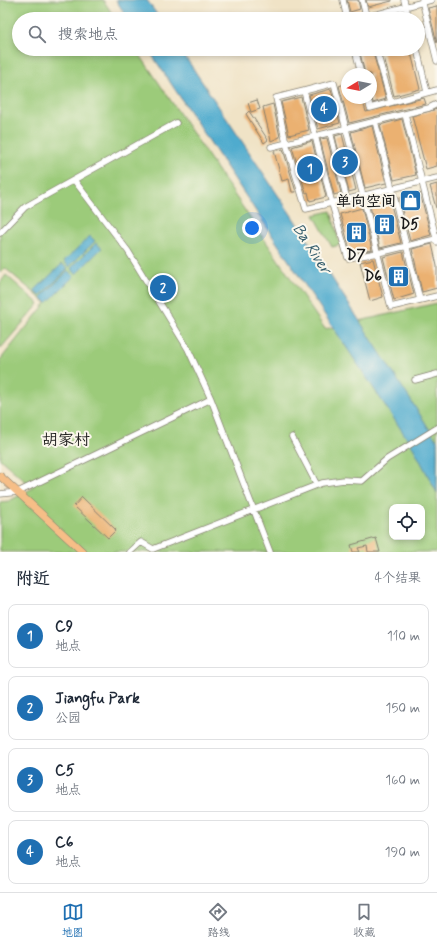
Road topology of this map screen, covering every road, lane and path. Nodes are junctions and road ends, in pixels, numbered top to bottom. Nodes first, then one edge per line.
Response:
1 (343, 0) edge
2 (362, 0) edge
3 (404, 0) edge
4 (431, 0) edge
5 (422, 1) edge
6 (406, 6) junction
7 (346, 12) edge
8 (365, 12) edge
9 (386, 12) edge
10 (407, 12) edge
11 (425, 12) edge
12 (425, 13) edge
13 (357, 56) edge
14 (378, 56) edge
15 (418, 56) edge
16 (437, 61) edge
17 (360, 68) edge
18 (437, 90) edge
19 (304, 91) junction
20 (427, 92) junction
21 (391, 102) junction
22 (369, 104) edge
23 (437, 104) edge
24 (405, 114) junction
25 (375, 121) junction
26 (176, 123) dead end
27 (346, 128) junction
28 (330, 132) junction
29 (315, 136) junction
30 (286, 143) junction
31 (271, 147) dead end
32 (437, 178) edge
33 (74, 180) junction
34 (422, 182) junction
35 (392, 189) junction
36 (363, 196) junction
37 (347, 200) junction
38 (332, 204) junction
39 (0, 233) edge
40 (437, 241) edge
41 (406, 247) junction
42 (378, 253) junction
43 (437, 296) edge
44 (420, 300) junction
45 (437, 374) edge
46 (415, 380) dead end
47 (211, 400) junction
48 (437, 428) edge
49 (292, 437) dead end
50 (0, 476) edge
51 (317, 485) junction
52 (18, 492) junction
53 (0, 494) edge
54 (253, 511) junction
55 (83, 552) edge
56 (130, 552) edge
57 (270, 552) edge

1 - 7 street
2 - 8 street
3 - 6 street
4 - 5 street
5 - 6 street
5 - 11 street
6 - 9 street
6 - 10 street
12 - 16 street
13 - 17 street
14 - 21 street
15 - 20 street
18 - 20 street
19 - 27 street
19 - 29 street
19 - 30 street
20 - 21 street
21 - 22 street
23 - 24 street
24 - 25 street
24 - 34 street
25 - 27 street
25 - 35 street
26 - 33 street
27 - 28 street
27 - 36 street
28 - 29 street
28 - 37 street
29 - 30 street
29 - 38 street
30 - 31 street
30 - 38 street
32 - 34 street
33 - 39 street
33 - 47 street
34 - 35 street
34 - 40 street
35 - 36 street
35 - 41 street
36 - 37 street
36 - 42 street
37 - 38 street
38 - 42 street
40 - 41 street
41 - 42 street
41 - 44 street
42 - 44 street
43 - 44 street
45 - 46 street
47 - 52 street
47 - 54 street
48 - 51 street
49 - 51 street
50 - 52 main road
51 - 54 street
52 - 53 street
52 - 55 main road
54 - 56 street
54 - 57 street

